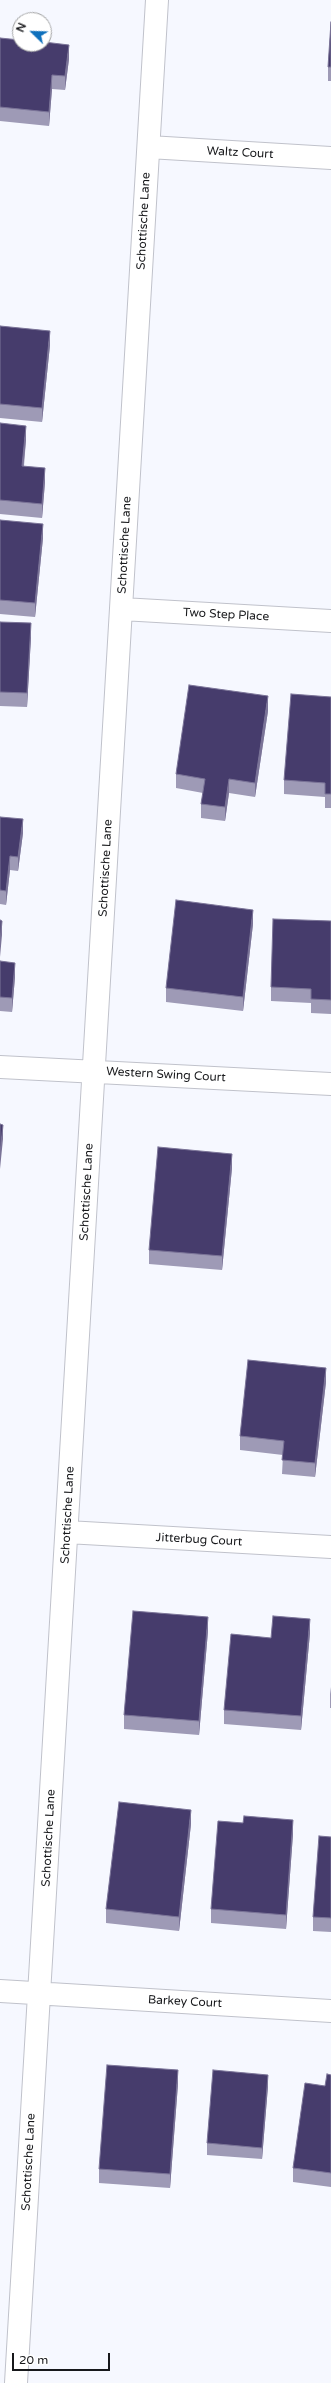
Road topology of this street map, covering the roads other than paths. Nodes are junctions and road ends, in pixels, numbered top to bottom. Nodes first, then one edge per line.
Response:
1 (158, 0) edge
2 (149, 147) junction
3 (331, 158) edge
4 (122, 609) junction
5 (331, 621) edge
6 (0, 1067) edge
7 (94, 1070) junction
8 (331, 1084) edge
9 (67, 1532) junction
10 (331, 1547) edge
11 (0, 1991) edge
12 (39, 1994) junction
13 (331, 2011) edge
14 (16, 2383) edge

1 - 2 street, Schottische Lane
2 - 3 street, Waltz Court
2 - 4 street, Schottische Lane
4 - 5 street, Two Step Place
4 - 7 street, Schottische Lane
6 - 7 street, Western Swing Court
7 - 8 street, Western Swing Court
7 - 9 street, Schottische Lane
9 - 10 street, Jitterbug Court
9 - 12 street, Schottische Lane
11 - 12 street, Barkey Court
12 - 13 street, Barkey Court
12 - 14 street, Schottische Lane

